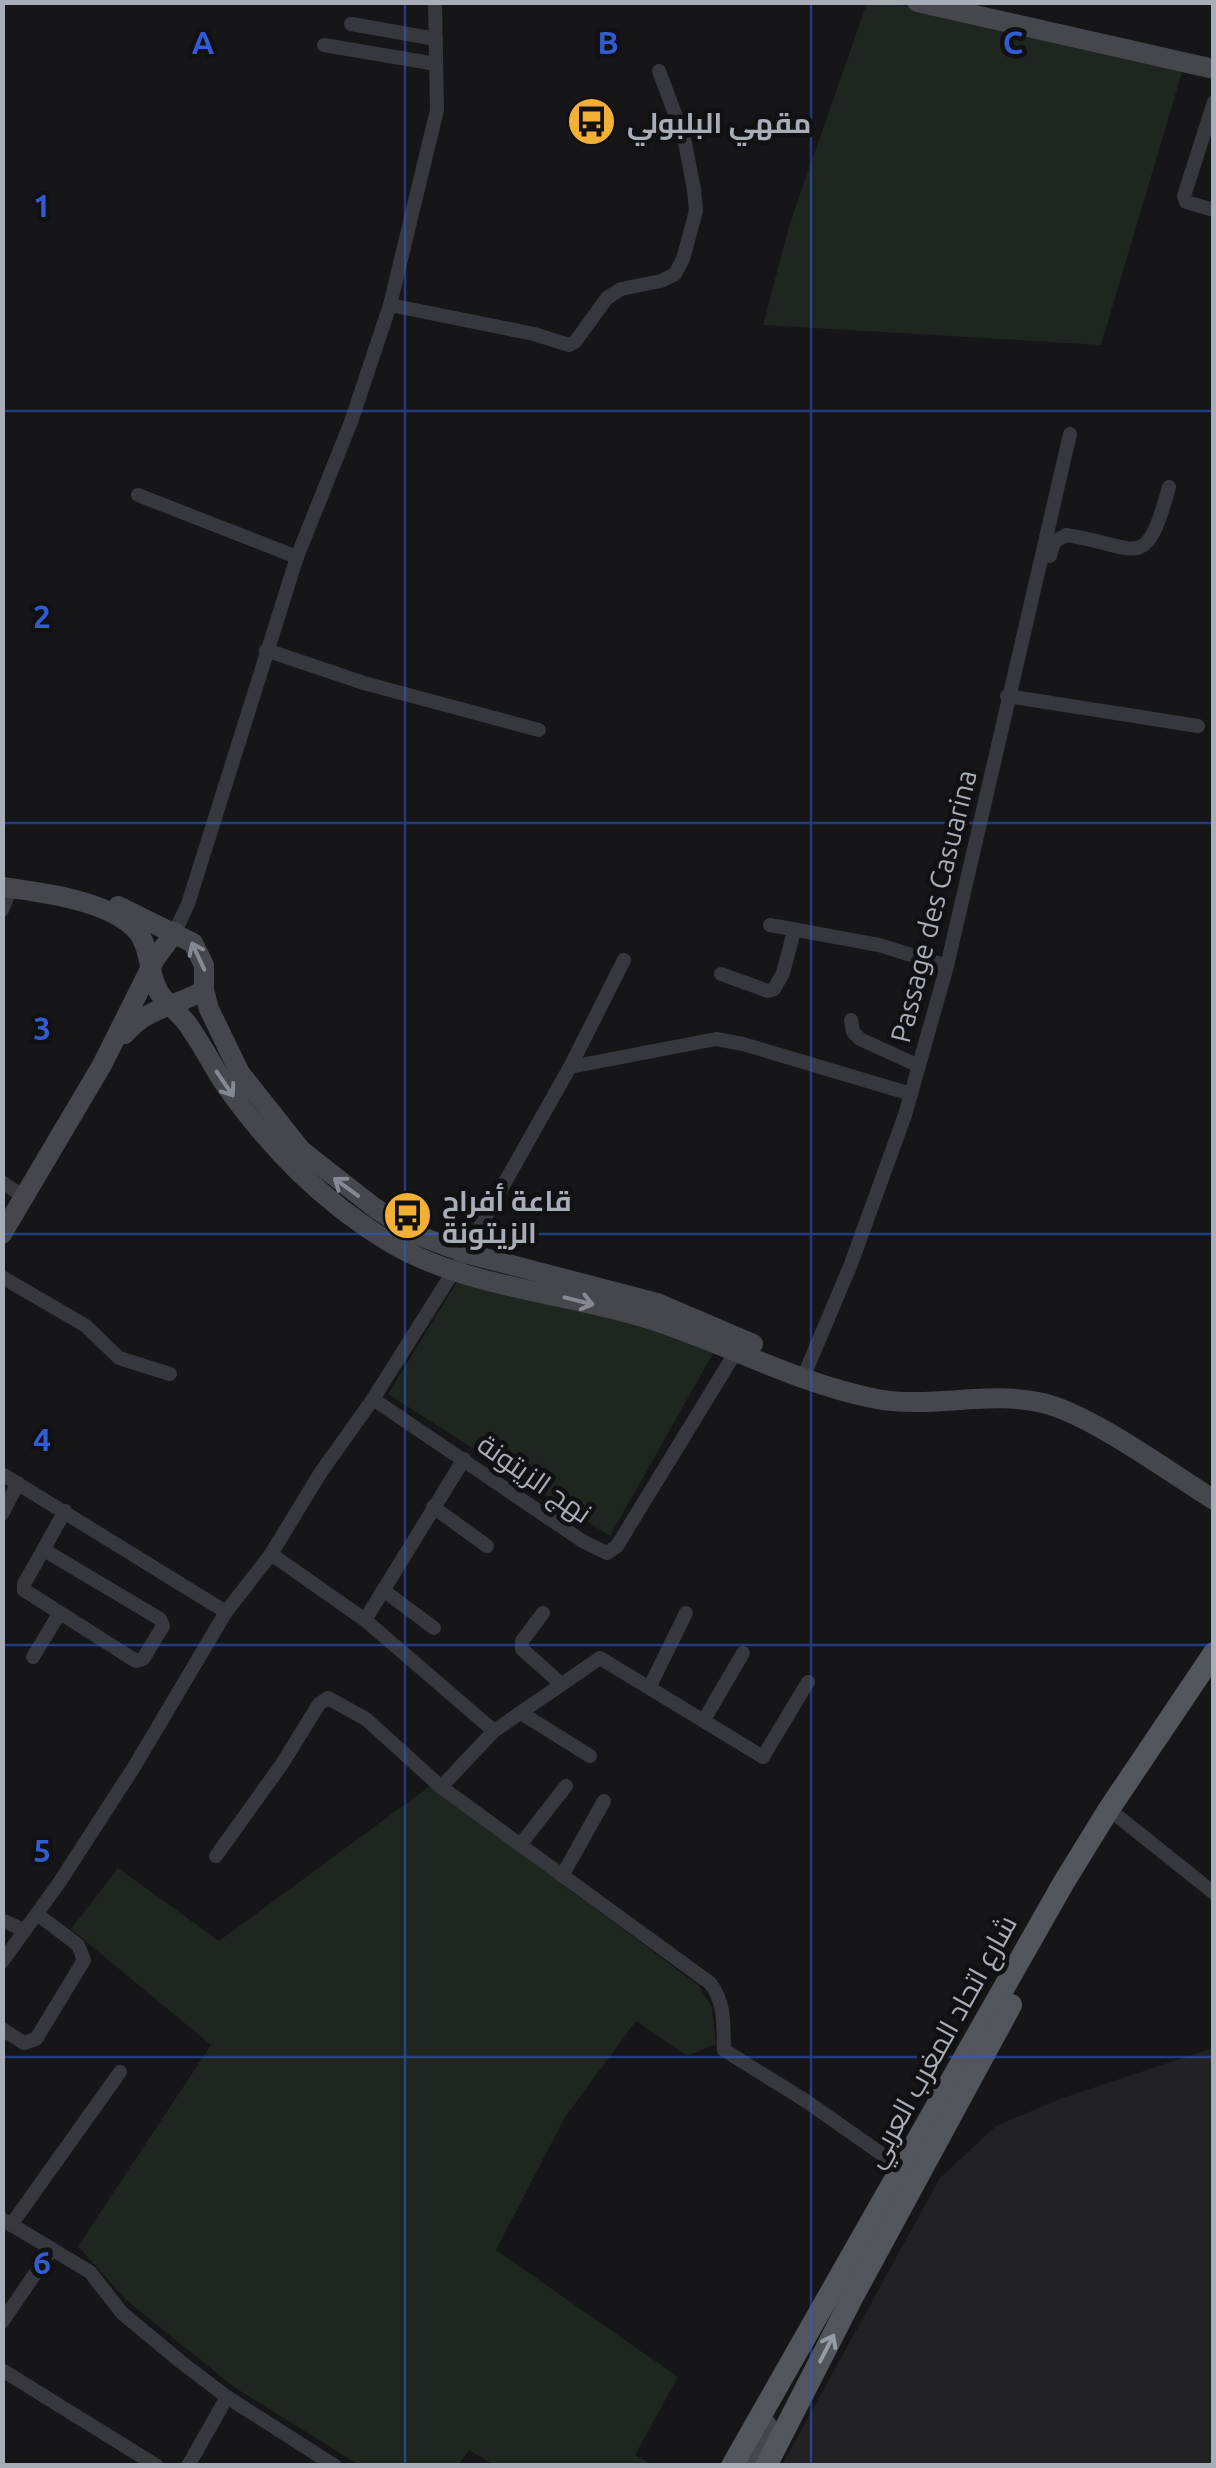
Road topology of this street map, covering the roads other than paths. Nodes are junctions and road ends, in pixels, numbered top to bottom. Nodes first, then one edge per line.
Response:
1 (435, 2) edge
2 (917, 2) edge
3 (350, 24) dead end
4 (436, 38) junction
5 (324, 45) dead end
6 (436, 64) junction
7 (1214, 69) edge
8 (659, 71) dead end
9 (1214, 102) edge
10 (1214, 210) edge
11 (390, 305) junction
12 (1070, 434) dead end
13 (1169, 488) dead end
14 (138, 494) dead end
15 (297, 557) junction
16 (266, 650) junction
17 (1010, 696) junction
18 (1198, 726) dead end
19 (539, 730) dead end
20 (5, 885) edge
21 (2, 910) edge
22 (770, 924) dead end
23 (794, 930) junction
24 (175, 932) junction
25 (624, 960) dead end
26 (152, 966) junction
27 (947, 966) junction
28 (721, 974) dead end
29 (204, 990) junction
30 (169, 1004) junction
31 (851, 1020) dead end
32 (102, 1065) junction
33 (919, 1066) junction
34 (570, 1067) junction
35 (911, 1094) junction
36 (2, 1182) edge
37 (24, 1197) junction
38 (2, 1234) edge
39 (460, 1262) junction
40 (2, 1277) edge
41 (741, 1345) junction
42 (170, 1374) dead end
43 (810, 1377) junction
44 (373, 1399) junction
45 (464, 1459) junction
46 (2, 1474) edge
47 (18, 1483) junction
48 (1214, 1500) edge
49 (433, 1506) junction
50 (65, 1512) junction
51 (2, 1514) edge
52 (487, 1546) dead end
53 (44, 1550) junction
54 (272, 1554) junction
55 (383, 1590) junction
56 (226, 1612) junction
57 (543, 1613) dead end
58 (59, 1614) junction
59 (686, 1614) dead end
60 (365, 1620) junction
61 (434, 1628) dead end
62 (744, 1653) dead end
63 (1214, 1654) edge
64 (33, 1656) dead end
65 (1214, 1680) edge
66 (808, 1682) dead end
67 (560, 1684) junction
68 (650, 1686) junction
69 (520, 1712) junction
70 (704, 1720) junction
71 (494, 1731) junction
72 (590, 1756) dead end
73 (566, 1786) dead end
74 (441, 1787) junction
75 (604, 1801) dead end
76 (1120, 1818) junction
77 (520, 1845) junction
78 (216, 1856) dead end
79 (562, 1876) junction
80 (1214, 1893) edge
81 (37, 1914) junction
82 (2, 1920) edge
83 (24, 1930) junction
84 (2, 1962) edge
85 (2, 2029) edge
86 (120, 2072) dead end
87 (903, 2169) junction
88 (7, 2222) edge
89 (52, 2249) junction
90 (834, 2289) junction
91 (2, 2322) edge
92 (2, 2370) edge
93 (227, 2397) junction
94 (157, 2466) edge
95 (188, 2466) edge
96 (335, 2466) edge
97 (732, 2466) edge
98 (746, 2466) edge
99 (766, 2466) edge

1 - 4 street
2 - 7 main road
3 - 4 street
4 - 6 street
5 - 6 street
6 - 11 street
8 - 11 street
9 - 10 street
11 - 15 street
12 - 17 street, Passage des Casuarina
13 - 17 street
14 - 15 street
15 - 16 street
16 - 19 street
16 - 24 street
17 - 18 street
17 - 27 street, Passage des Casuarina
20 - 21 street
20 - 24 main road
20 - 26 main road
22 - 23 street
23 - 27 street
23 - 28 street
24 - 26 main road
29 -> 24 main road
25 - 34 street
26 - 30 main road
26 - 32 main road
27 - 33 street, Passage des Casuarina
29 - 30 main road
39 -> 29 main road
30 - 32 main road
30 -> 39 main road
31 - 33 street
32 - 37 main road
33 - 35 street, Passage des Casuarina
34 - 35 street
34 - 39 street
35 - 43 street, Passage des Casuarina
36 - 37 street
37 - 38 main road
39 - 41 main road
39 - 44 street
40 - 42 street
41 - 43 main road
41 - 45 street, نهج الزيتونة
43 - 48 main road
44 - 45 street, نهج الزيتونة
44 - 54 street
45 - 49 street
46 - 47 street
47 - 50 street
47 - 51 street
49 - 52 street
49 - 55 street
50 - 53 street
50 - 56 street
53 - 58 street
53 - 58 street
54 - 56 street
54 - 60 street
55 - 60 street
55 - 61 street
56 - 81 street
57 - 67 street
58 - 64 street
59 - 68 street
60 - 71 street
62 - 70 street
63 - 87 main road, شارع اتحاد المغرب العربي
65 - 76 main road, شارع اتحاد المغرب العربي
66 - 70 street
67 - 68 street
67 - 69 street
68 - 70 street
69 - 71 street
69 - 72 street
71 - 74 street
73 - 77 street
74 - 77 street
74 - 78 street
75 - 79 street
76 - 80 street
99 -> 76 main road, شارع اتحاد المغرب العربي
77 - 79 street
79 - 87 street
81 - 83 street
81 - 85 street
82 - 83 street
83 - 84 street
86 - 88 street
87 - 90 main road, شارع اتحاد المغرب العربي
88 - 89 street
89 - 91 street
89 - 93 street
90 - 97 main road, شارع اتحاد المغرب العربي
90 - 98 main road
92 - 94 street
93 - 95 street
93 - 96 street

